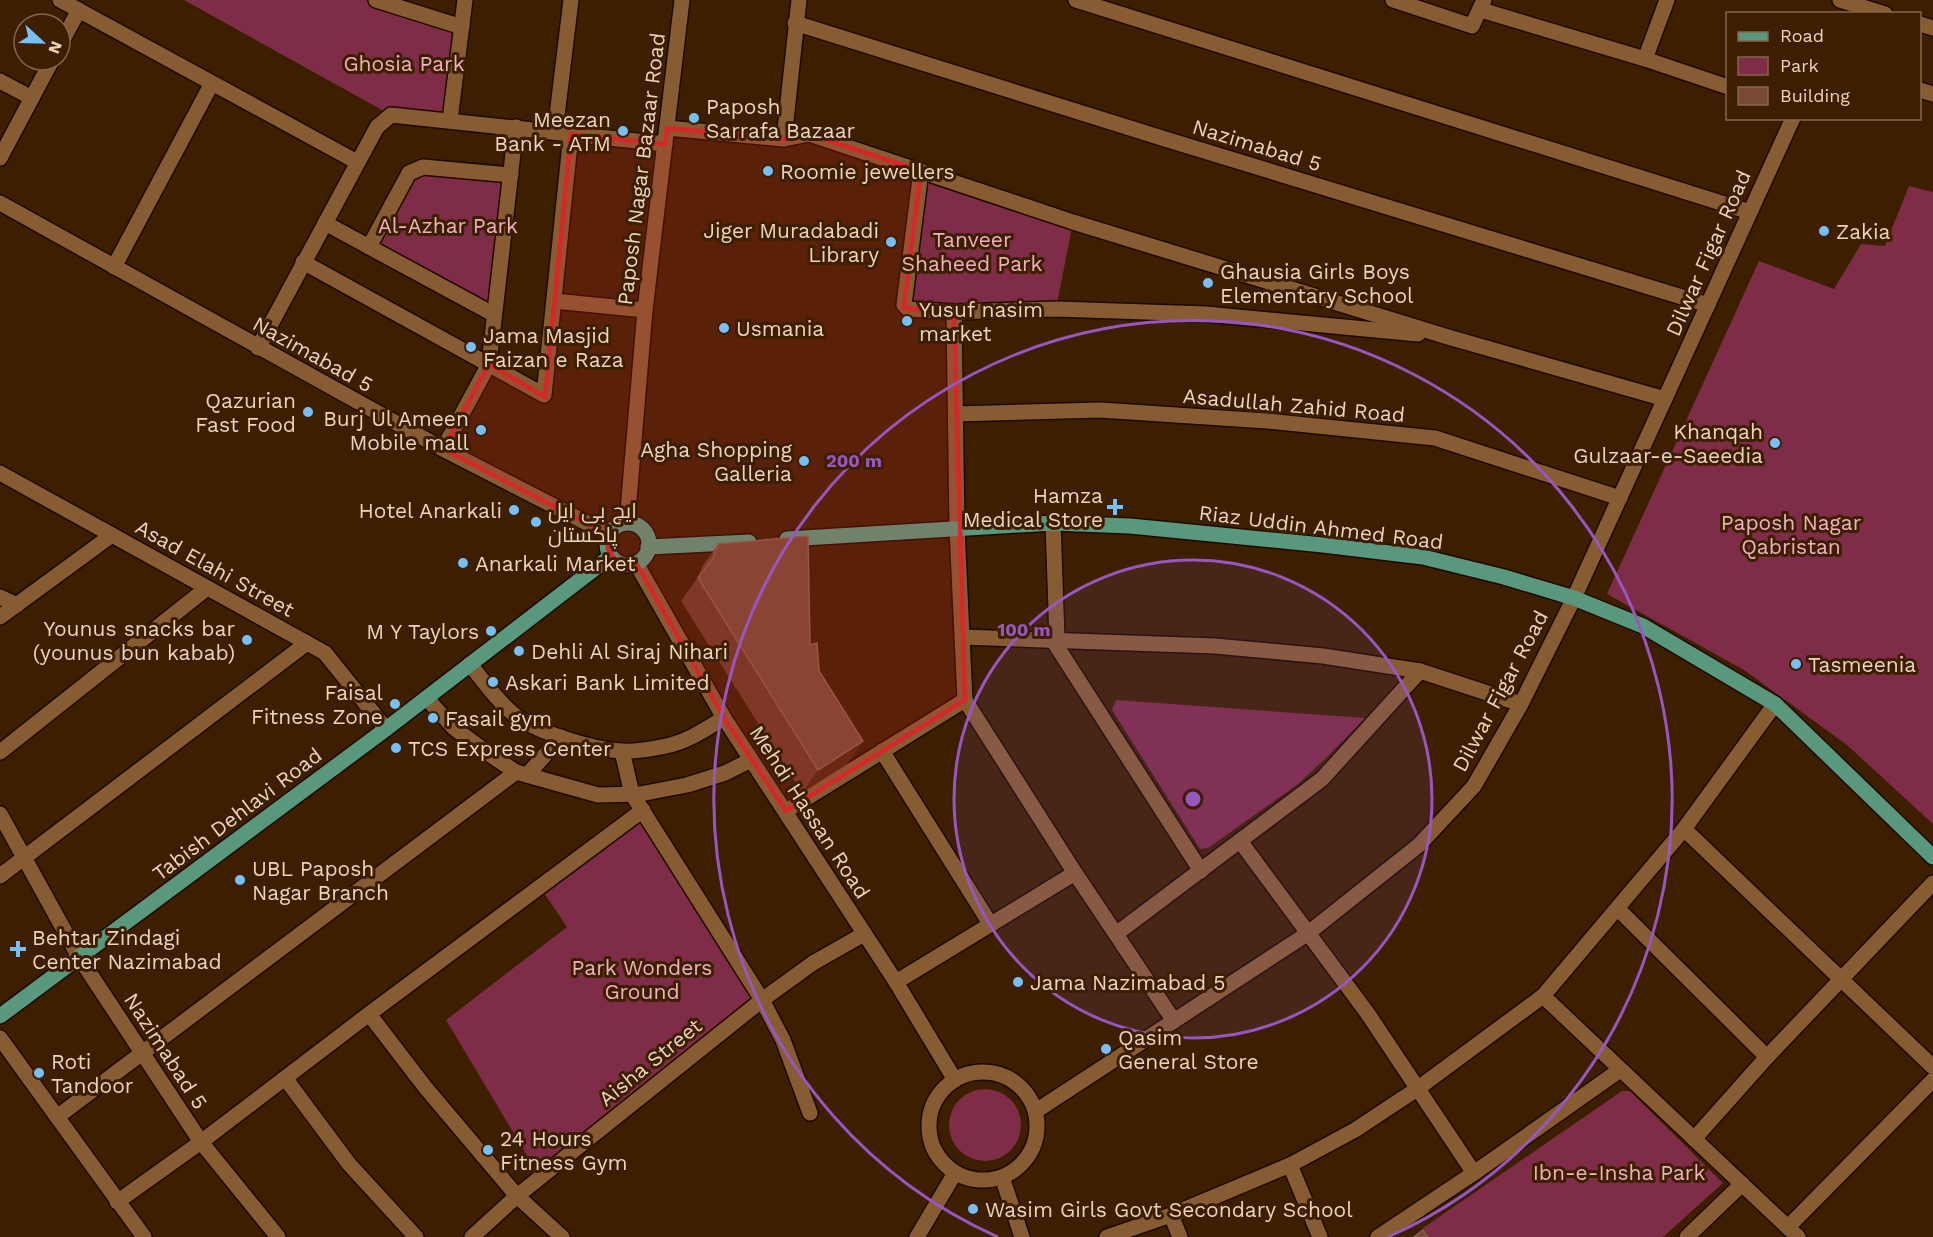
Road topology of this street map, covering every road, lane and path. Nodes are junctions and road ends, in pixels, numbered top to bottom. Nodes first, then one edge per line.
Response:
1 (60, 0) edge
2 (375, 0) edge
3 (465, 0) edge
4 (571, 0) edge
5 (682, 0) edge
6 (799, 0) edge
7 (1076, 0) edge
8 (1393, 0) edge
9 (1667, 0) edge
10 (1843, 4) edge
11 (1482, 5) edge
12 (79, 10) junction
13 (1877, 12) edge
14 (72, 23) edge
15 (795, 23) junction
16 (462, 27) junction
17 (1645, 59) junction
18 (46, 72) edge
19 (0, 81) edge
20 (212, 83) junction
21 (1726, 86) edge
22 (32, 98) junction
23 (450, 120) junction
24 (1792, 120) edge
25 (516, 127) junction
26 (667, 128) junction
27 (555, 132) junction
28 (571, 134) junction
29 (784, 139) junction
30 (665, 144) junction
31 (0, 158) edge
32 (357, 162) junction
33 (921, 171) junction
34 (511, 175) junction
35 (0, 203) edge
36 (1750, 212) junction
37 (325, 223) junction
38 (369, 247) junction
39 (303, 262) junction
40 (114, 267) junction
41 (554, 301) junction
42 (1708, 305) junction
43 (645, 310) junction
44 (954, 312) junction
45 (493, 314) junction
46 (1448, 337) junction
47 (258, 348) junction
48 (489, 364) junction
49 (1665, 399) junction
50 (956, 414) junction
51 (443, 449) junction
52 (0, 473) edge
53 (1620, 498) junction
54 (1053, 523) junction
55 (627, 524) junction
56 (957, 529) junction
57 (610, 535) junction
58 (112, 536) junction
59 (648, 547) junction
60 (611, 556) junction
61 (636, 563) junction
62 (207, 588) junction
63 (0, 597) edge
64 (1574, 598) junction
65 (17, 605) junction
66 (0, 617) edge
67 (962, 637) junction
68 (1055, 639) junction
69 (306, 643) junction
70 (470, 664) junction
71 (1419, 671) junction
72 (426, 698) junction
73 (964, 700) junction
74 (1521, 704) junction
75 (1775, 704) junction
76 (724, 718) junction
77 (386, 729) junction
78 (561, 737) junction
79 (622, 751) junction
80 (882, 751) junction
81 (0, 752) edge
82 (751, 760) junction
83 (522, 773) junction
84 (632, 794) junction
85 (643, 810) junction
86 (786, 811) junction
87 (0, 814) edge
88 (1684, 829) junction
89 (1240, 841) junction
90 (1933, 857) edge
91 (25, 859) junction
92 (1201, 871) junction
93 (1075, 873) junction
94 (0, 876) edge
95 (1933, 882) edge
96 (1618, 909) junction
97 (991, 925) junction
98 (864, 934) junction
99 (1116, 934) junction
100 (1307, 934) junction
101 (79, 957) junction
102 (1843, 980) junction
103 (896, 982) junction
104 (1543, 996) junction
105 (762, 1000) junction
106 (369, 1014) junction
107 (0, 1016) edge
108 (1174, 1021) junction
109 (0, 1038) edge
110 (142, 1054) junction
111 (1767, 1057) junction
112 (1933, 1066) edge
113 (1620, 1070) junction
114 (285, 1078) junction
115 (955, 1080) junction
116 (1933, 1080) edge
117 (1417, 1089) junction
118 (1036, 1111) junction
119 (810, 1113) dead end
120 (57, 1117) junction
121 (1694, 1139) junction
122 (201, 1142) junction
123 (1290, 1165) junction
124 (955, 1173) junction
125 (1474, 1173) junction
126 (1002, 1177) junction
127 (1742, 1184) junction
128 (517, 1196) junction
129 (117, 1202) junction
130 (1171, 1215) junction
131 (1793, 1232) edge
132 (144, 1237) edge
133 (278, 1237) edge
134 (416, 1237) edge
135 (472, 1237) edge
136 (562, 1237) edge
137 (917, 1237) edge
138 (1022, 1237) edge
139 (1107, 1237) edge
140 (1180, 1237) edge
141 (1320, 1237) edge
142 (1378, 1237) edge
143 (1687, 1237) edge

1 - 12 street
2 - 16 street
3 - 16 street
4 - 27 street
5 - 26 street, Paposh Nagar Bazaar Road
6 - 15 street
7 - 36 street
8 - 11 street
9 - 17 street
10 - 13 street
11 - 17 street
12 - 14 street
12 - 20 street
15 - 29 street
15 - 42 street, Nazimabad 5
16 - 23 street
17 - 21 street
18 - 22 street
19 - 22 street
20 - 32 street
20 - 40 street
22 - 31 street
23 - 25 street
23 - 32 street
24 - 36 street, Dilwar Figar Road
25 - 27 street
25 - 34 street
26 - 29 street
26 - 30 street, Paposh Nagar Bazaar Road
27 - 28 street
28 - 30 street
28 - 41 street
29 - 33 street
30 - 43 street, Paposh Nagar Bazaar Road
32 - 37 street
33 - 44 street
33 - 46 street
34 - 38 street
34 - 45 street
35 - 40 street, Nazimabad 5
36 - 42 street, Dilwar Figar Road
37 - 38 street
37 - 39 street
38 - 45 street
39 - 47 street
39 - 48 street
40 - 47 street, Nazimabad 5
41 - 43 street
41 - 48 street
42 - 49 street, Dilwar Figar Road
43 - 55 street, Paposh Nagar Bazaar Road
44 - 46 street
44 - 50 street
45 - 48 street
46 - 49 street
47 - 51 street, Nazimabad 5
48 - 51 street
49 - 53 street, Dilwar Figar Road
50 - 53 street, Asadullah Zahid Road
50 - 56 street
51 - 57 street, Nazimabad 5
52 - 58 street, Asad Elahi Street
53 - 64 street, Dilwar Figar Road
54 - 56 main road, Riaz Uddin Ahmed Road
54 - 64 main road, Riaz Uddin Ahmed Road
54 - 68 street
55 - 57 main road
55 - 59 main road
56 - 59 main road, Riaz Uddin Ahmed Road
56 - 67 street
57 - 60 main road
58 - 62 street, Asad Elahi Street
58 - 65 street
59 - 61 main road
60 - 61 main road
60 - 70 main road, Tabish Dehlavi Road
61 - 76 street, Mehdi Hassan Road
62 - 69 street, Asad Elahi Street
62 - 81 street
63 - 65 street
64 - 74 street, Dilwar Figar Road
64 - 75 main road, Riaz Uddin Ahmed Road
65 - 66 street
67 - 68 street
67 - 73 street
68 - 71 street
68 - 92 street
69 - 77 street, Asad Elahi Street
69 - 91 street
70 - 72 main road, Tabish Dehlavi Road
70 - 78 street
71 - 74 street
71 - 89 street
72 - 77 main road, Tabish Dehlavi Road
72 - 83 street
73 - 80 street
73 - 93 street
74 - 100 street, Dilwar Figar Road
75 - 88 street
75 - 90 main road, Riaz Uddin Ahmed Road
76 - 79 street
76 - 82 street, Mehdi Hassan Road
77 - 101 main road, Tabish Dehlavi Road
78 - 79 street
78 - 83 street
79 - 84 street
80 - 86 street
80 - 97 street
82 - 84 street
82 - 86 street, Mehdi Hassan Road
83 - 84 street
83 - 110 street
84 - 85 street
85 - 105 street
85 - 106 street
86 - 98 street, Mehdi Hassan Road
87 - 91 street, Nazimabad 5
88 - 96 street
88 - 102 street
89 - 92 street
89 - 100 street
91 - 94 street
91 - 101 street, Nazimabad 5
92 - 99 street
93 - 97 street
93 - 99 street
95 - 102 street
96 - 104 street
96 - 111 street
97 - 103 street
98 - 103 street, Mehdi Hassan Road
98 - 105 street, Aisha Street
99 - 108 street
100 - 108 street, Dilwar Figar Road
100 - 117 street
101 - 107 main road, Tabish Dehlavi Road
101 - 110 street, Nazimabad 5
102 - 111 street
102 - 112 street
103 - 115 street, Mehdi Hassan Road
104 - 113 street
104 - 117 street
105 - 119 street
105 - 128 street, Aisha Street
106 - 114 street
106 - 128 street
108 - 118 street, Dilwar Figar Road
109 - 120 street
110 - 120 street
110 - 122 street, Nazimabad 5
111 - 121 street
113 - 121 street
113 - 125 street
114 - 122 street
114 - 134 street
115 - 118 street
115 - 124 street
116 - 131 street
117 - 123 street
117 - 125 street
118 - 126 street
120 - 129 street
121 - 127 street
122 - 129 street
122 - 133 street, Nazimabad 5
123 - 130 street
123 - 141 street
124 - 126 street
124 - 137 street
125 - 142 street
126 - 138 street
127 - 131 street
127 - 143 street
128 - 135 street, Aisha Street
128 - 136 street
129 - 132 street
130 - 139 street
130 - 140 street

